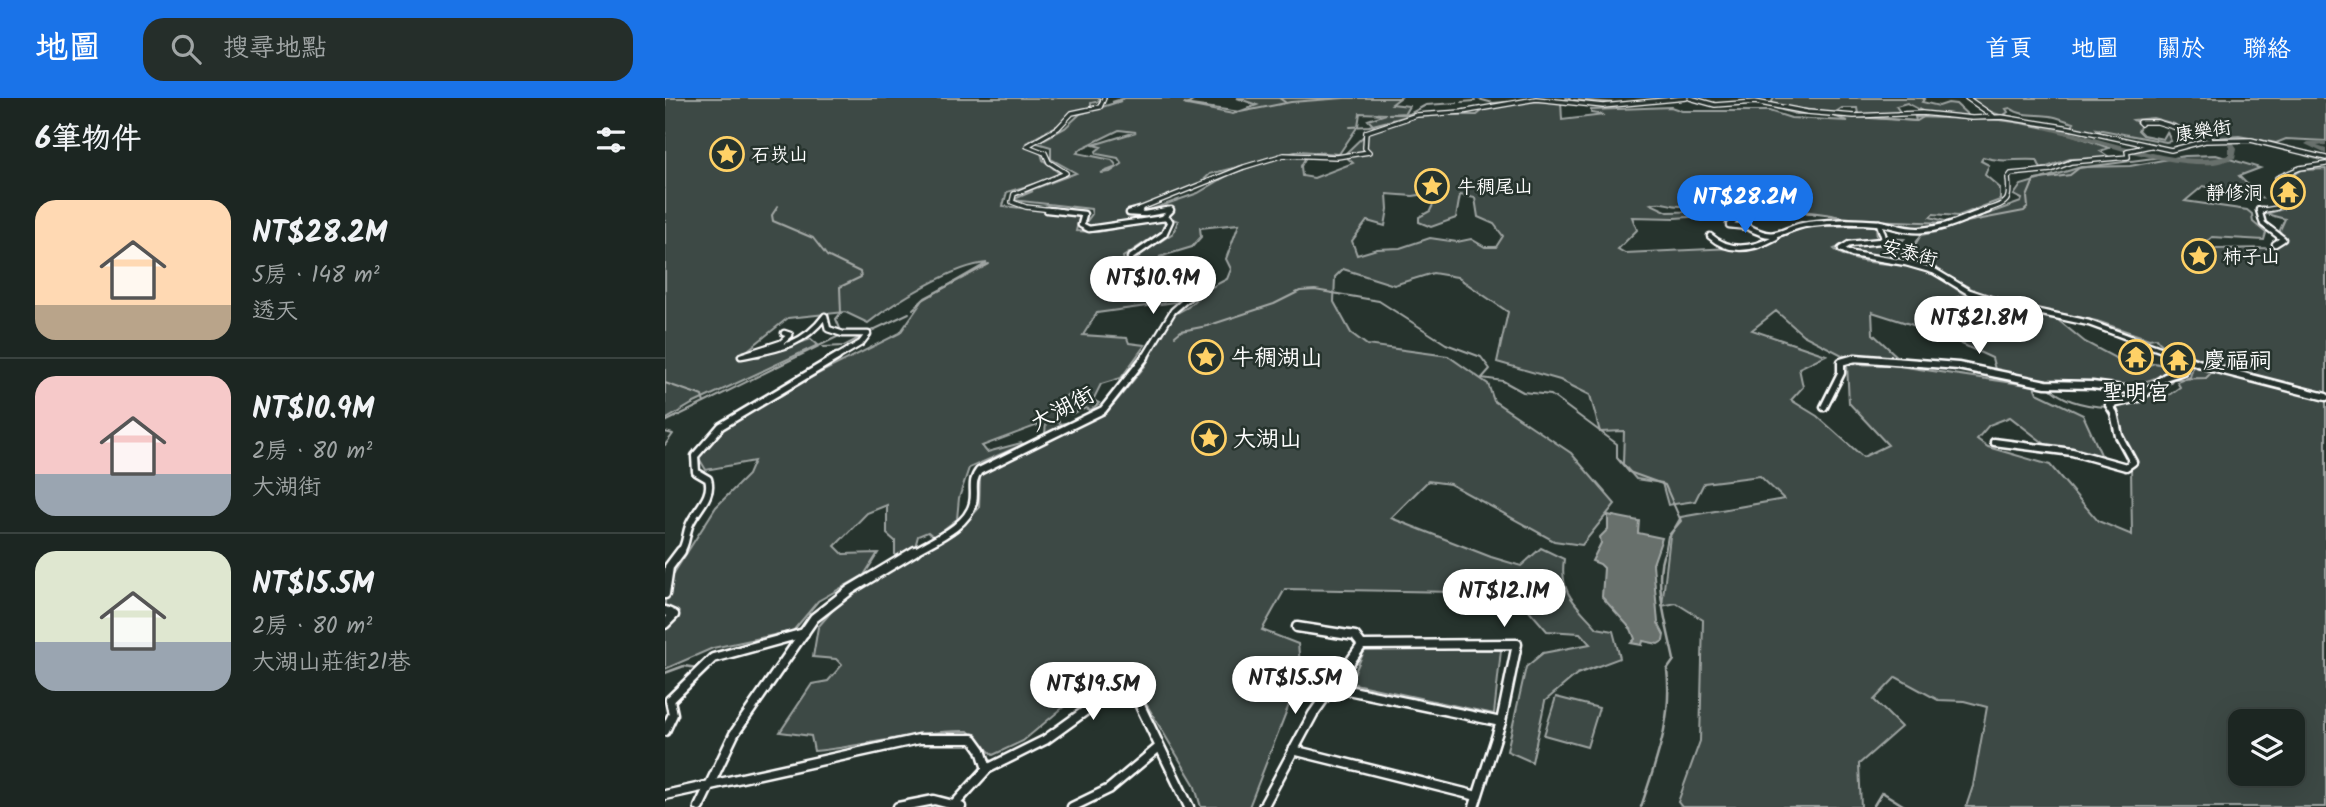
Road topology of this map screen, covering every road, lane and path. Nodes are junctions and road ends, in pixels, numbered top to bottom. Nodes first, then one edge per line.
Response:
1 (1104, 98) edge
2 (1688, 98) edge
3 (1967, 98) edge
4 (1994, 117) junction
5 (2141, 124) dead end
6 (2218, 140) junction
7 (2152, 146) junction
8 (2326, 158) edge
9 (2326, 164) edge
10 (1163, 218) junction
11 (1879, 223) junction
12 (1748, 227) dead end
13 (1710, 236) dead end
14 (1778, 236) junction
15 (2275, 244) dead end
16 (784, 333) dead end
17 (2187, 360) junction
18 (2146, 391) junction
19 (2326, 397) edge
20 (1824, 407) dead end
21 (1994, 442) dead end
22 (665, 594) edge
23 (665, 611) edge
24 (665, 624) edge
25 (1297, 627) dead end
26 (804, 632) junction
27 (1361, 645) junction
28 (1332, 687) junction
29 (668, 700) edge
30 (1501, 722) junction
31 (665, 730) edge
32 (1158, 748) junction
33 (1293, 750) junction
34 (987, 769) junction
35 (710, 783) junction
36 (665, 796) edge
37 (1477, 796) junction
38 (958, 806) edge
39 (699, 807) edge
40 (898, 807) edge
41 (1072, 807) edge
42 (1189, 807) edge
43 (1263, 807) edge
44 (1474, 807) edge

1 - 10 street
2 - 4 street, 康樂街
2 - 10 street, 康樂街
3 - 4 street
4 - 7 street, 康樂街
5 - 6 street
6 - 7 street, 康樂街
6 - 8 street, 康樂街
7 - 11 street
9 - 15 street
10 - 26 street, 大湖街
11 - 14 street
11 - 17 street, 安泰街
12 - 14 street
13 - 14 street
16 - 22 street
17 - 18 street
17 - 19 street, 安泰街
18 - 20 street
18 - 21 street
23 - 24 street
25 - 27 street
26 - 29 street
26 - 35 street
27 - 28 street
27 - 30 street
28 - 30 street
28 - 33 street
29 - 31 street
30 - 37 street
32 - 34 street
32 - 41 street
32 - 42 street
33 - 37 street
33 - 43 street
34 - 35 street
34 - 38 street
35 - 36 street
35 - 39 street
37 - 44 street
38 - 40 street

